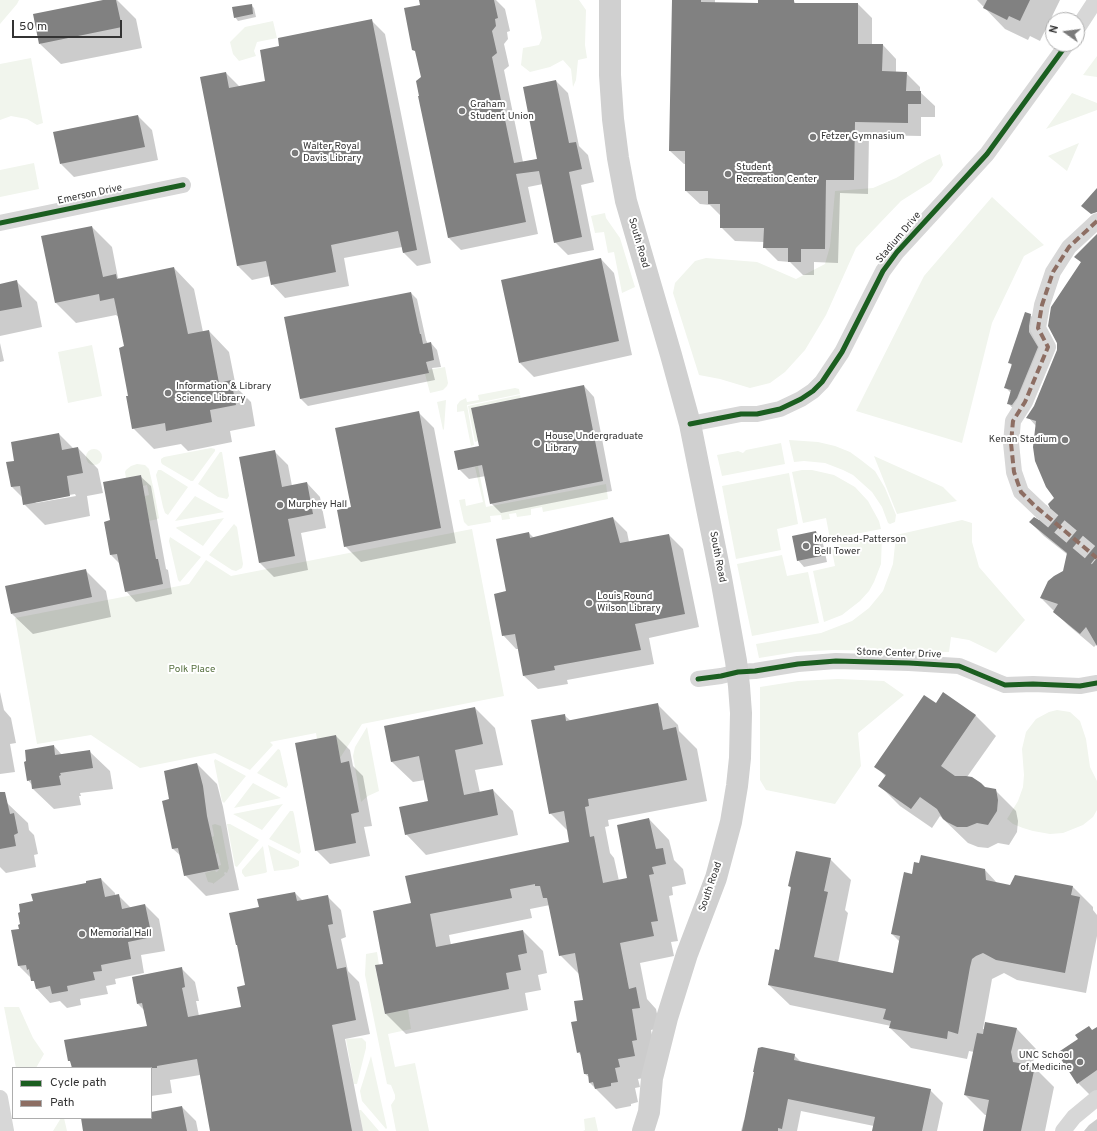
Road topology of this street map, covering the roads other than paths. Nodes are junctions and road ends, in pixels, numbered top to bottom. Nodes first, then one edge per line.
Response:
1 (610, 0) edge
2 (1096, 0) edge
3 (1085, 17) edge
4 (1061, 52) edge
5 (183, 184) dead end
6 (1097, 221) edge
7 (0, 223) edge
8 (690, 424) junction
9 (1041, 511) tunnel mouth
10 (738, 672) junction
11 (698, 679) dead end
12 (1097, 683) edge
13 (0, 1098) edge
14 (1097, 1098) edge
15 (649, 1124) edge
16 (6, 1131) edge
17 (1063, 1131) edge

1 - 8 main road, South Road
2 - 3 street
4 - 8 street, Stadium Drive
5 - 7 street, Emerson Drive
6 - 9 street
8 - 10 main road, South Road
10 - 11 street, Stone Center Drive
10 - 12 street, Stone Center Drive
10 - 15 main road, South Road
13 - 16 street
14 - 17 street

